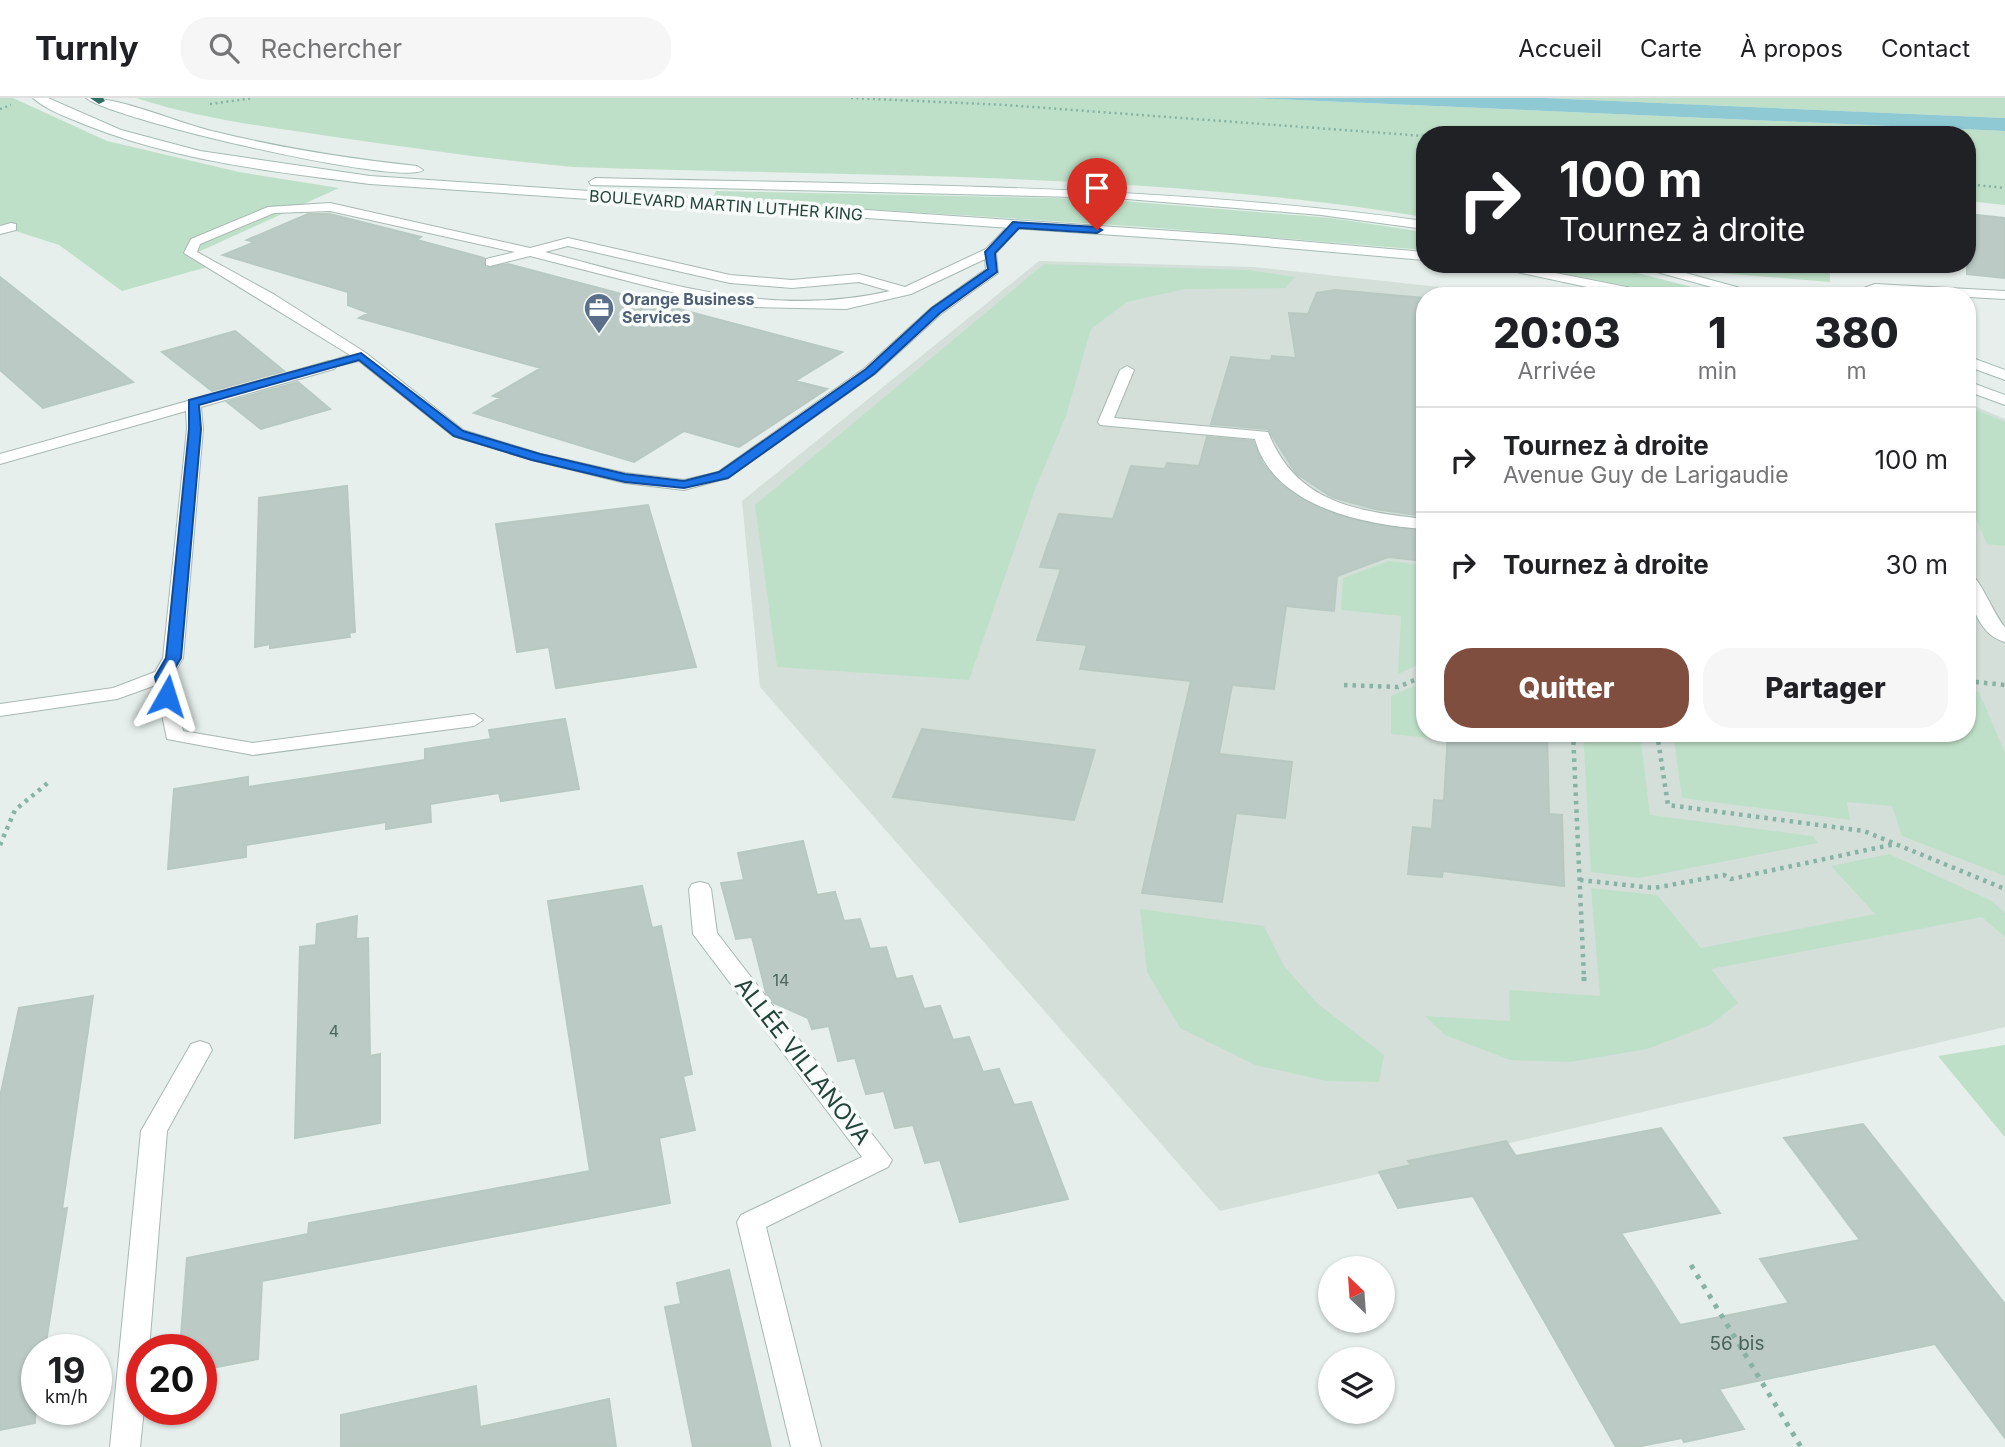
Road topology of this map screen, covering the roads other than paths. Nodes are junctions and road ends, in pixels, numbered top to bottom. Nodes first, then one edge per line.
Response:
1 (39, 98) edge
2 (95, 99) edge
3 (1017, 224) junction
4 (1416, 224) edge
5 (523, 251) junction
6 (990, 252) junction
7 (1416, 255) edge
8 (490, 262) dead end
9 (1533, 273) edge
10 (1671, 273) edge
11 (1606, 287) edge
12 (1726, 287) edge
13 (906, 291) junction
14 (1976, 293) edge
15 (2005, 295) edge
16 (361, 356) junction
17 (1976, 363) edge
18 (329, 366) joint
19 (1126, 370) dead end
20 (2005, 374) edge
21 (1976, 389) edge
22 (2005, 400) edge
23 (193, 402) junction
24 (0, 459) edge
25 (1416, 523) edge
26 (1976, 595) edge
27 (2005, 637) edge
28 (163, 677) junction
29 (0, 710) edge
30 (474, 720) dead end
31 (700, 889) dead end
32 (200, 1050) dead end
33 (125, 1447) edge
34 (806, 1447) edge

1 - 3 main road, BOULEVARD MARTIN LUTHER KING
2 - 4 main road, BOULEVARD MARTIN LUTHER KING
3 - 6 lane
3 - 7 main road, BOULEVARD MARTIN LUTHER KING
5 - 8 lane
5 - 13 lane
5 - 13 lane
5 - 16 lane
6 - 13 lane
6 - 16 lane
9 - 11 main road
10 - 12 main road
14 - 15 main road
16 - 18 lane
17 - 20 main road
18 - 23 main road
19 - 25 lane
21 - 22 main road
23 - 24 main road
23 - 28 main road
26 - 27 lane
28 - 29 main road
28 - 30 lane
31 - 34 main road, ALLÉE VILLANOVA
32 - 33 main road

